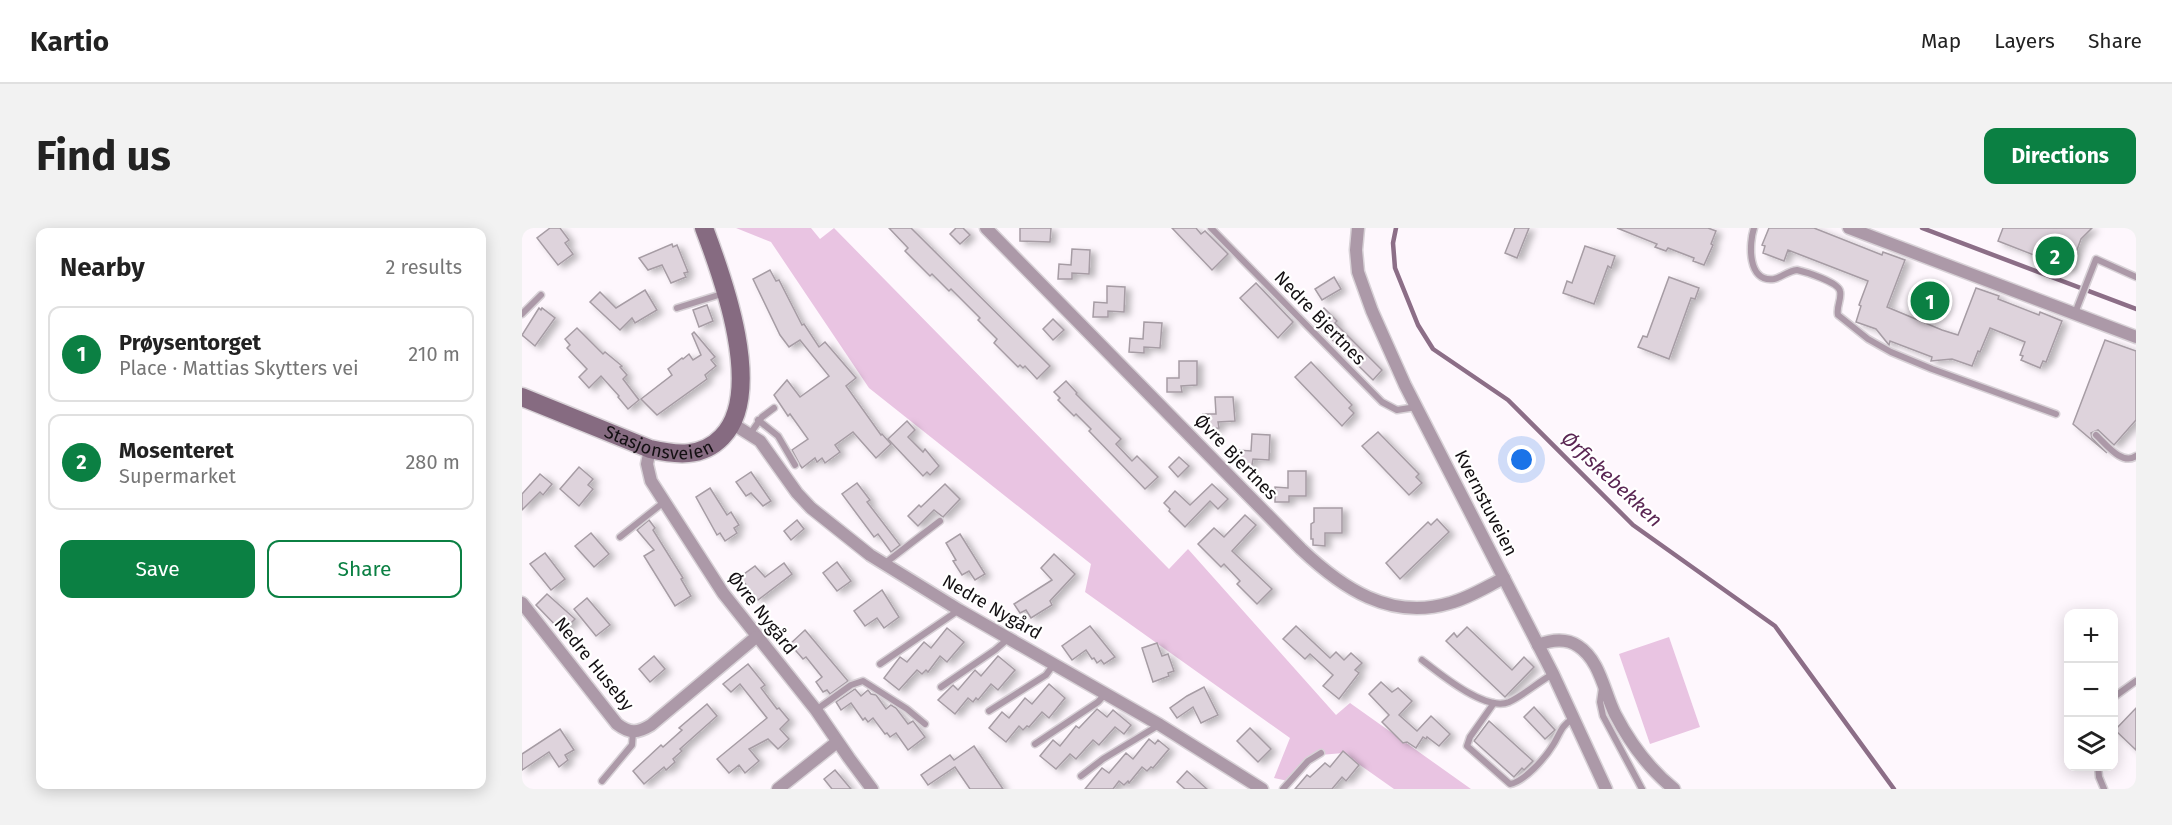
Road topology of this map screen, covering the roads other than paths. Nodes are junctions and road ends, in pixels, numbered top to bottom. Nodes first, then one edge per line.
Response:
1 (704, 228) edge
2 (986, 228) edge
3 (1211, 228) edge
4 (1358, 228) edge
5 (1754, 228) edge
6 (1849, 228) edge
7 (2136, 277) edge
8 (726, 293) junction
9 (541, 295) dead end
10 (676, 308) dead end
11 (2077, 308) junction
12 (522, 314) edge
13 (2136, 337) edge
14 (522, 397) edge
15 (1417, 407) junction
16 (774, 408) dead end
17 (2056, 414) dead end
18 (759, 420) junction
19 (733, 424) junction
20 (750, 434) junction
21 (2096, 435) dead end
22 (650, 449) junction
23 (2136, 456) edge
24 (795, 465) dead end
25 (664, 502) junction
26 (940, 521) dead end
27 (620, 537) dead end
28 (884, 564) junction
29 (1504, 578) junction
30 (522, 603) edge
31 (959, 610) junction
32 (756, 637) junction
33 (1009, 638) junction
34 (1538, 645) junction
35 (1422, 660) dead end
36 (880, 664) dead end
37 (1054, 664) junction
38 (1553, 674) junction
39 (2136, 681) edge
40 (1602, 685) junction
41 (941, 687) dead end
42 (1106, 693) junction
43 (2118, 694) edge
44 (1494, 703) junction
45 (816, 710) junction
46 (989, 711) dead end
47 (1574, 718) junction
48 (925, 724) dead end
49 (1160, 725) junction
50 (633, 732) junction
51 (837, 742) junction
52 (1035, 744) dead end
53 (1321, 753) dead end
54 (2098, 771) edge
55 (1082, 776) dead end
56 (603, 781) dead end
57 (778, 789) edge
58 (872, 789) edge
59 (1262, 789) edge
60 (1282, 789) edge
61 (1606, 789) edge
62 (1642, 789) edge
63 (1674, 789) edge
64 (2104, 789) edge

1 - 8 main road, Stasjonsveien
2 - 29 street, Øvre Bjertnes
3 - 15 lane, Nedre Bjertnes
4 - 15 street, Kvernstuveien
5 - 17 lane
6 - 11 street
7 - 11 lane
8 - 10 lane
8 - 19 main road, Stasjonsveien
9 - 12 lane
11 - 13 street
14 - 22 main road, Stasjonsveien
15 - 29 street, Kvernstuveien
16 - 18 lane
18 - 20 lane
18 - 24 lane
19 - 20 street, Nedre Nygård
19 - 22 main road, Stasjonsveien
20 - 28 street, Nedre Nygård
21 - 23 lane
22 - 25 street, Øvre Nygård
25 - 27 lane
25 - 32 street, Øvre Nygård
26 - 28 lane
28 - 31 street, Nedre Nygård
29 - 34 street, Kvernstuveien
30 - 50 street, Nedre Huseby
31 - 33 street, Nedre Nygård
31 - 36 lane
32 - 45 street, Øvre Nygård
32 - 50 street, Nedre Huseby
33 - 37 street, Nedre Nygård
33 - 41 lane
34 - 38 street, Kvernstuveien
34 - 40 street
35 - 44 lane
37 - 42 street, Nedre Nygård
37 - 46 lane
38 - 44 lane
38 - 47 street, Kvernstuveien
39 - 43 lane
40 - 62 lane
40 - 63 street
42 - 49 street, Nedre Nygård
42 - 52 lane
44 - 47 lane
45 - 48 lane
45 - 51 street, Øvre Nygård
47 - 61 street, Kvernstuveien
49 - 55 lane
49 - 59 street, Nedre Nygård
50 - 56 lane
51 - 57 street
51 - 58 street, Øvre Nygård
53 - 60 lane
54 - 64 lane

